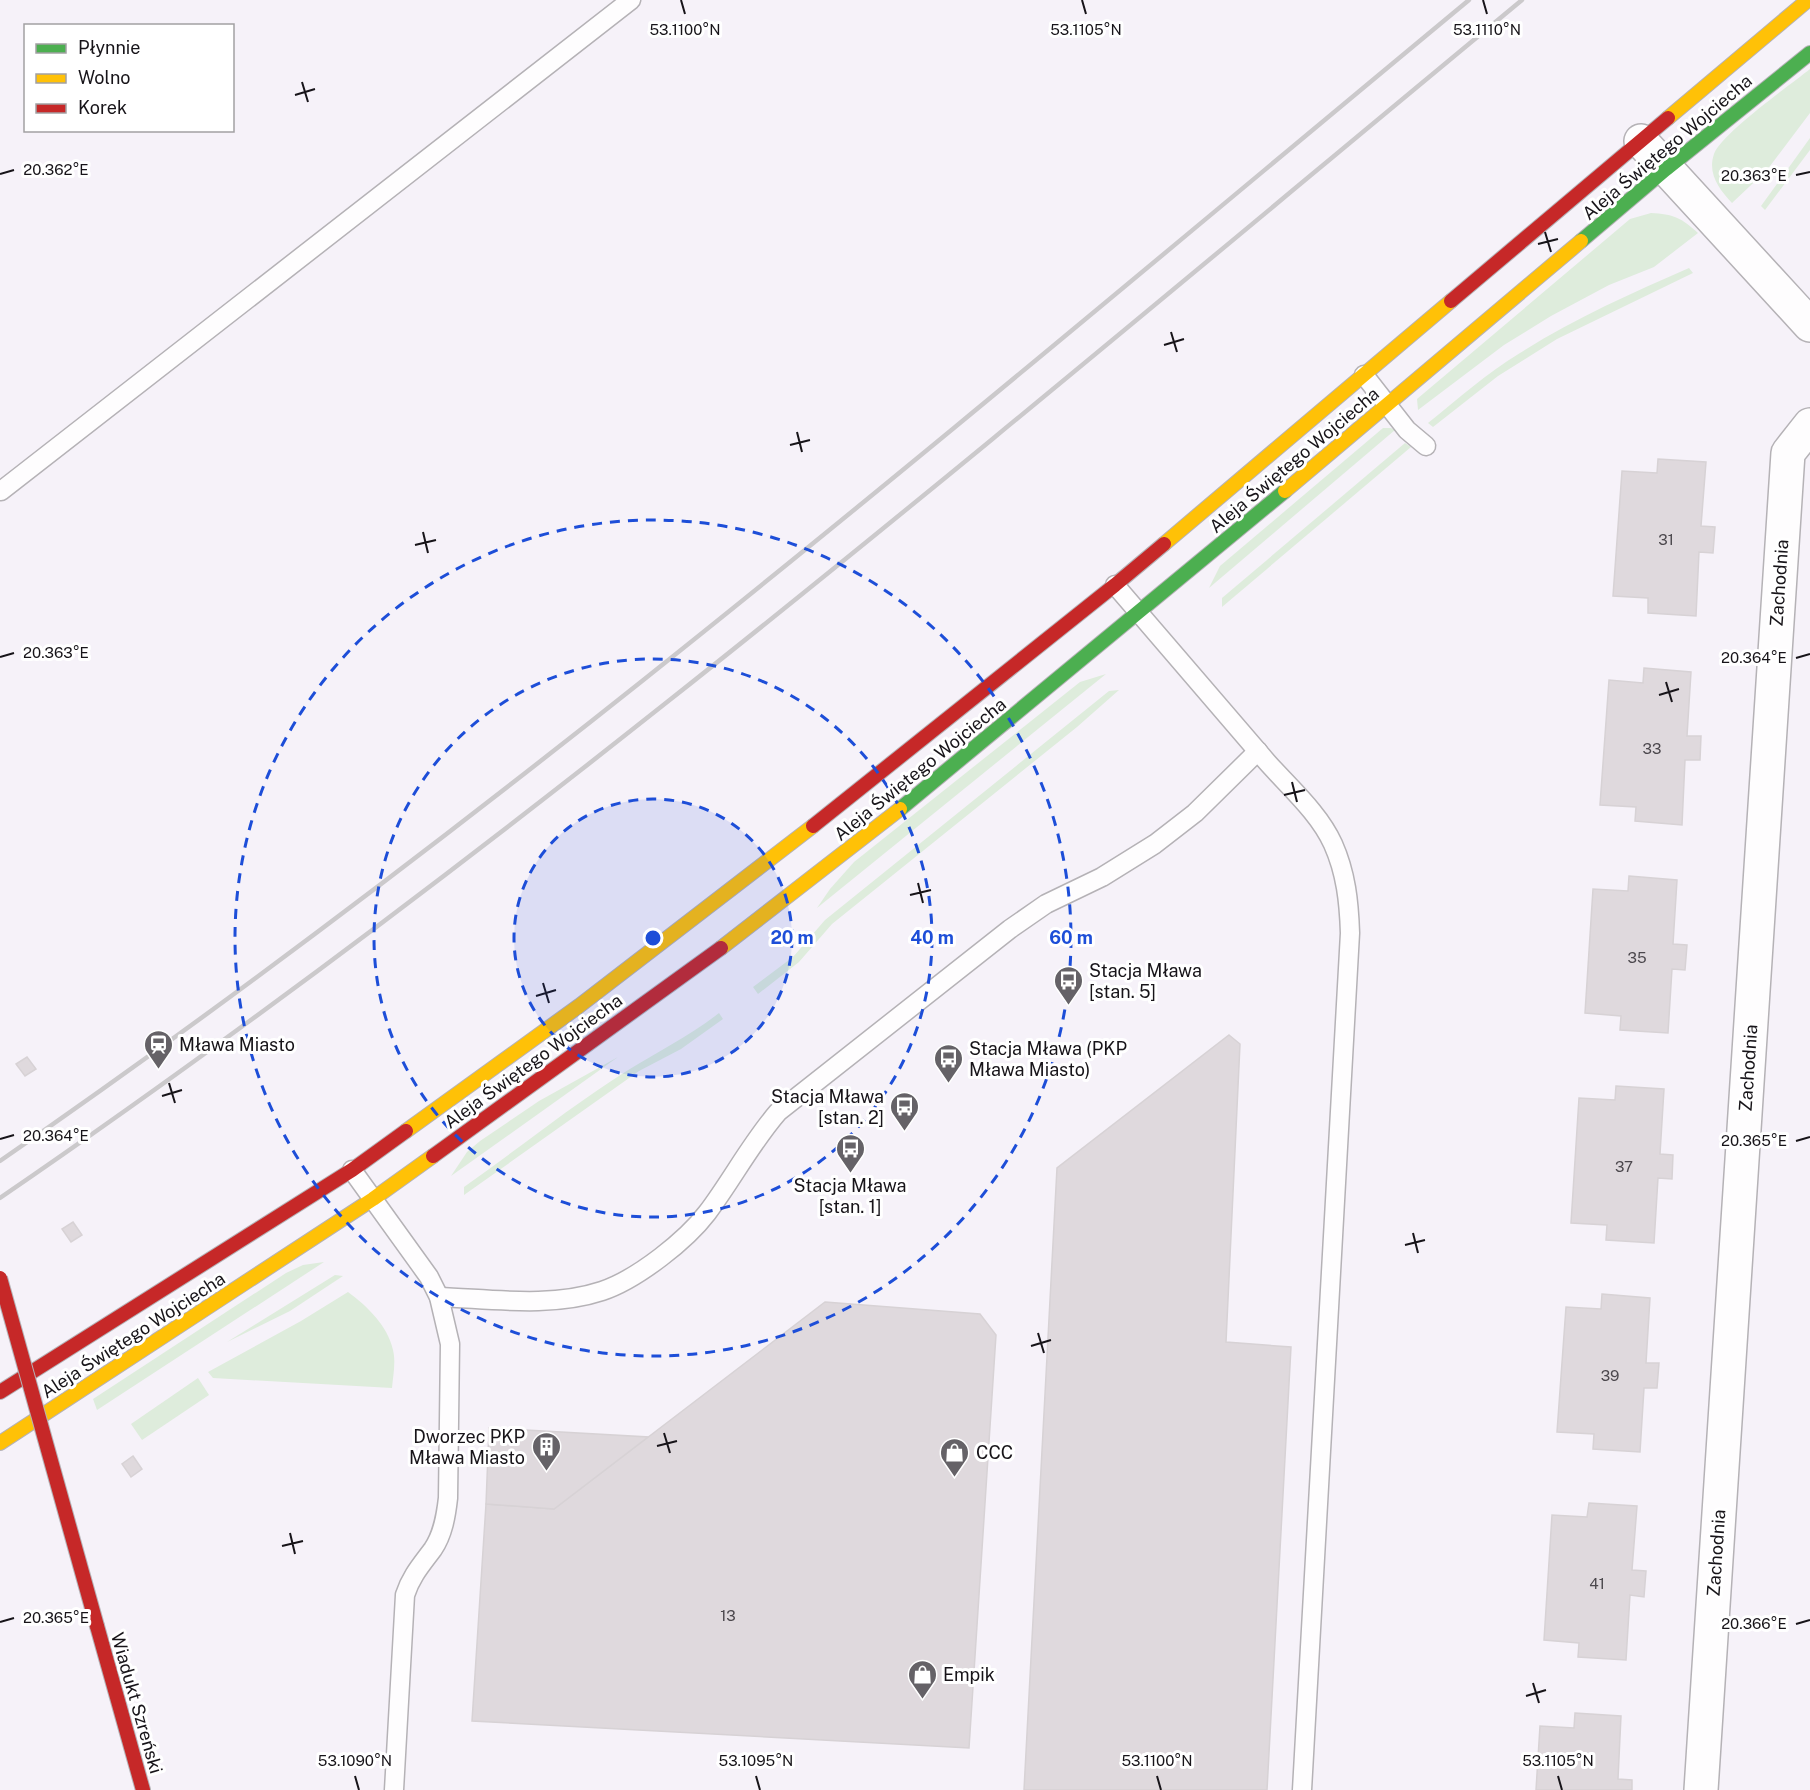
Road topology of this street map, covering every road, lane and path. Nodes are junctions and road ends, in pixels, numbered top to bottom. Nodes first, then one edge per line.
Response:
1 (631, 0) edge
2 (1808, 0) edge
3 (1810, 53) edge
4 (1641, 141) junction
5 (1666, 169) junction
6 (1810, 326) edge
7 (1364, 375) junction
8 (1388, 405) junction
9 (1810, 425) edge
10 (1426, 446) dead end
11 (1, 491) edge
12 (1115, 585) junction
13 (1138, 613) junction
14 (1258, 751) junction
15 (352, 1170) junction
16 (373, 1199) junction
17 (0, 1278) edge
18 (439, 1297) junction
19 (0, 1392) edge
20 (0, 1443) edge
21 (143, 1790) edge
22 (394, 1790) edge
23 (1302, 1790) edge
24 (1701, 1790) edge

1 - 11 lane
2 - 4 street, Aleja Świętego Wojciecha
3 - 5 street, Aleja Świętego Wojciecha
4 - 5 street
4 - 7 street, Aleja Świętego Wojciecha
5 - 6 street
5 - 8 street, Aleja Świętego Wojciecha
7 - 8 lane
7 - 12 street, Aleja Świętego Wojciecha
8 - 10 lane
8 - 13 street, Aleja Świętego Wojciecha
9 - 24 street, Zachodnia
12 - 13 lane
12 - 15 street, Aleja Świętego Wojciecha
13 - 14 lane
13 - 16 street, Aleja Świętego Wojciecha
14 - 18 lane
14 - 23 lane
15 - 16 lane
15 - 19 street, Aleja Świętego Wojciecha
16 - 18 lane
16 - 20 street, Aleja Świętego Wojciecha
17 - 21 street, Wiadukt Szreński, bridge
18 - 22 lane

